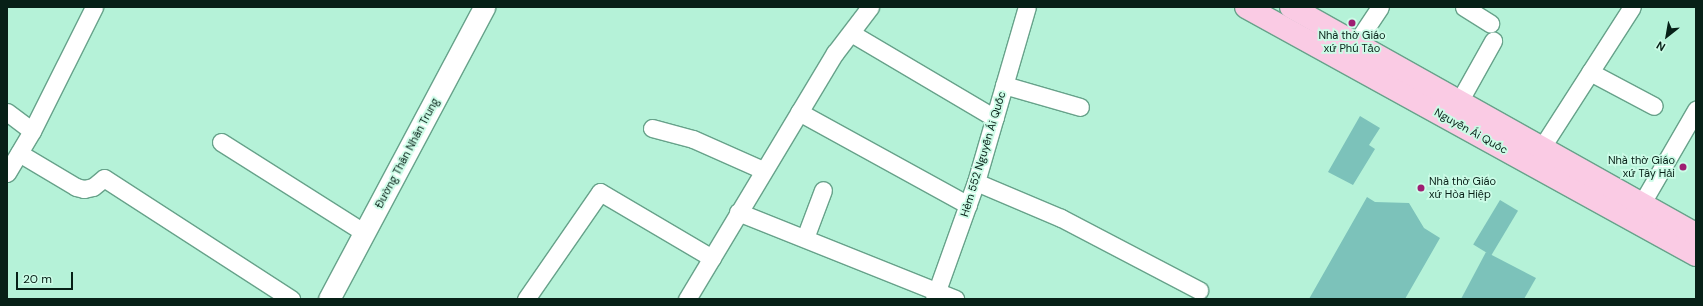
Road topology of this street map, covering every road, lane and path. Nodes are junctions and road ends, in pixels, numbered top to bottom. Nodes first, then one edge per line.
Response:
1 (94, 7) edge
2 (484, 7) edge
3 (870, 7) edge
4 (1027, 7) edge
5 (1380, 7) edge
6 (1464, 7) edge
7 (1632, 7) edge
8 (1294, 8) edge
9 (1258, 10) edge
10 (1490, 23) dead end
11 (851, 32) junction
12 (1493, 41) dead end
13 (1356, 43) junction
14 (1590, 72) junction
15 (1004, 85) junction
16 (1460, 100) junction
17 (1654, 106) dead end
18 (1080, 108) dead end
19 (1696, 110) edge
20 (7, 112) edge
21 (799, 112) junction
22 (995, 118) junction
23 (652, 128) dead end
24 (32, 131) junction
25 (221, 142) dead end
26 (1542, 147) junction
27 (19, 153) junction
28 (764, 170) junction
29 (7, 173) edge
30 (976, 182) junction
31 (823, 190) dead end
32 (1642, 203) junction
33 (968, 205) junction
34 (738, 212) junction
35 (365, 233) junction
36 (1696, 234) edge
37 (805, 238) junction
38 (1696, 255) edge
39 (712, 258) junction
40 (1199, 290) dead end
41 (935, 295) edge
42 (693, 298) edge
43 (291, 299) edge
44 (329, 299) edge
45 (526, 299) edge
46 (955, 299) edge

1 - 24 street
2 - 35 street, Đường Thân Nhân Trung
3 - 11 street
4 - 15 street, Hẻm 552 Nguyễn Ái Quốc
5 - 13 street
6 - 10 street
7 - 14 street
8 - 13 main road, Nguyễn Ái Quốc
9 - 38 main road, Nguyễn Ái Quốc
11 - 21 street
11 - 22 street
12 - 16 street
13 - 16 main road, Nguyễn Ái Quốc
14 - 17 street
14 - 26 street
15 - 18 street
15 - 22 street, Hẻm 552 Nguyễn Ái Quốc
16 - 26 main road, Nguyễn Ái Quốc
19 - 32 street
20 - 24 street
21 - 28 street
21 - 33 street
22 - 30 street, Hẻm 552 Nguyễn Ái Quốc
23 - 28 street
24 - 27 street
25 - 35 street
26 - 32 main road, Nguyễn Ái Quốc
27 - 29 street
27 - 43 street
28 - 34 street
30 - 33 street, Hẻm 552 Nguyễn Ái Quốc
30 - 40 street
31 - 37 street
32 - 36 main road, Nguyễn Ái Quốc
33 - 41 street, Hẻm 552 Nguyễn Ái Quốc
34 - 37 street
34 - 39 street
35 - 44 street, Đường Thân Nhân Trung
37 - 41 street
39 - 42 street
39 - 45 street
41 - 46 street

